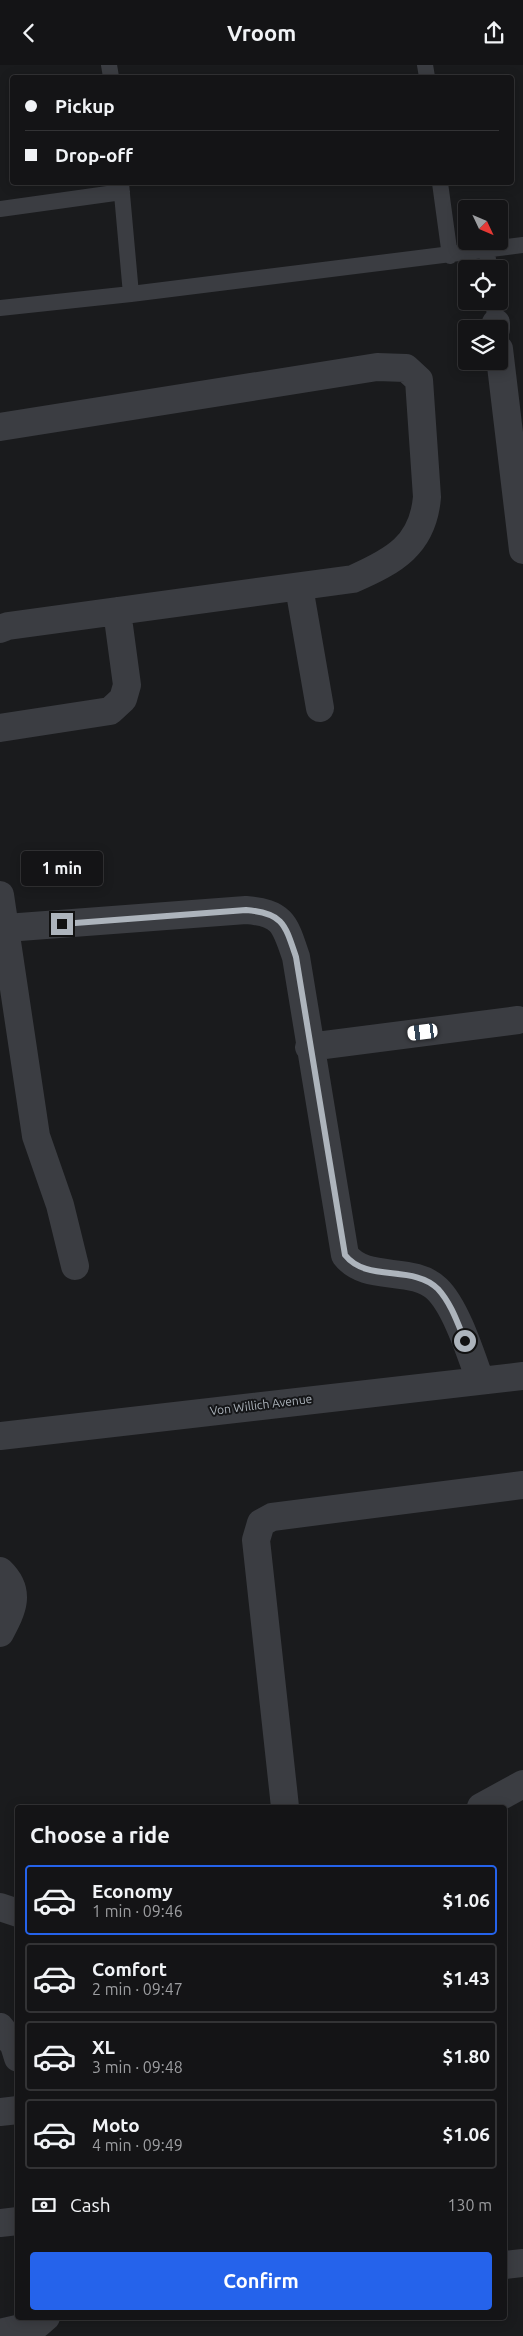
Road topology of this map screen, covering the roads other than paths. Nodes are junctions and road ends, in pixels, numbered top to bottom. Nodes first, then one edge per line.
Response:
1 (440, 185) edge
2 (121, 187) edge
3 (0, 209) edge
4 (523, 245) edge
5 (508, 247) edge
6 (482, 250) edge
7 (450, 256) junction
8 (131, 295) junction
9 (0, 308) edge
10 (501, 370) edge
11 (0, 427) edge
12 (523, 550) edge
13 (299, 587) junction
14 (117, 611) junction
15 (0, 629) edge
16 (320, 708) dead end
17 (0, 728) edge
18 (0, 895) edge
19 (6, 928) junction
20 (518, 1020) dead end
21 (309, 1047) junction
22 (75, 1266) dead end
23 (523, 1376) edge
24 (480, 1380) junction
25 (0, 1435) edge
26 (523, 1485) edge
27 (0, 1571) edge
28 (0, 1633) edge
29 (523, 1784) edge
30 (285, 1805) edge
31 (485, 1805) edge
32 (0, 1907) edge
33 (15, 1912) edge
34 (15, 2111) edge
35 (0, 2112) edge
36 (15, 2221) edge
37 (0, 2223) edge
38 (523, 2263) edge
39 (507, 2265) edge
40 (43, 2320) edge
41 (0, 2333) edge

1 - 7 lane
2 - 3 lane
2 - 8 lane
4 - 5 lane
6 - 7 lane
7 - 8 lane
8 - 9 lane
10 - 12 street
11 - 13 street
13 - 14 street
13 - 16 street
14 - 15 street
14 - 17 street
18 - 19 street
19 - 21 street
19 - 22 street
20 - 21 street
21 - 24 street
23 - 24 street, Von Willich Avenue
24 - 25 street, Von Willich Avenue
26 - 30 street
27 - 28 street
29 - 31 street
32 - 33 street
34 - 35 street
36 - 37 street
38 - 39 street
40 - 41 street

